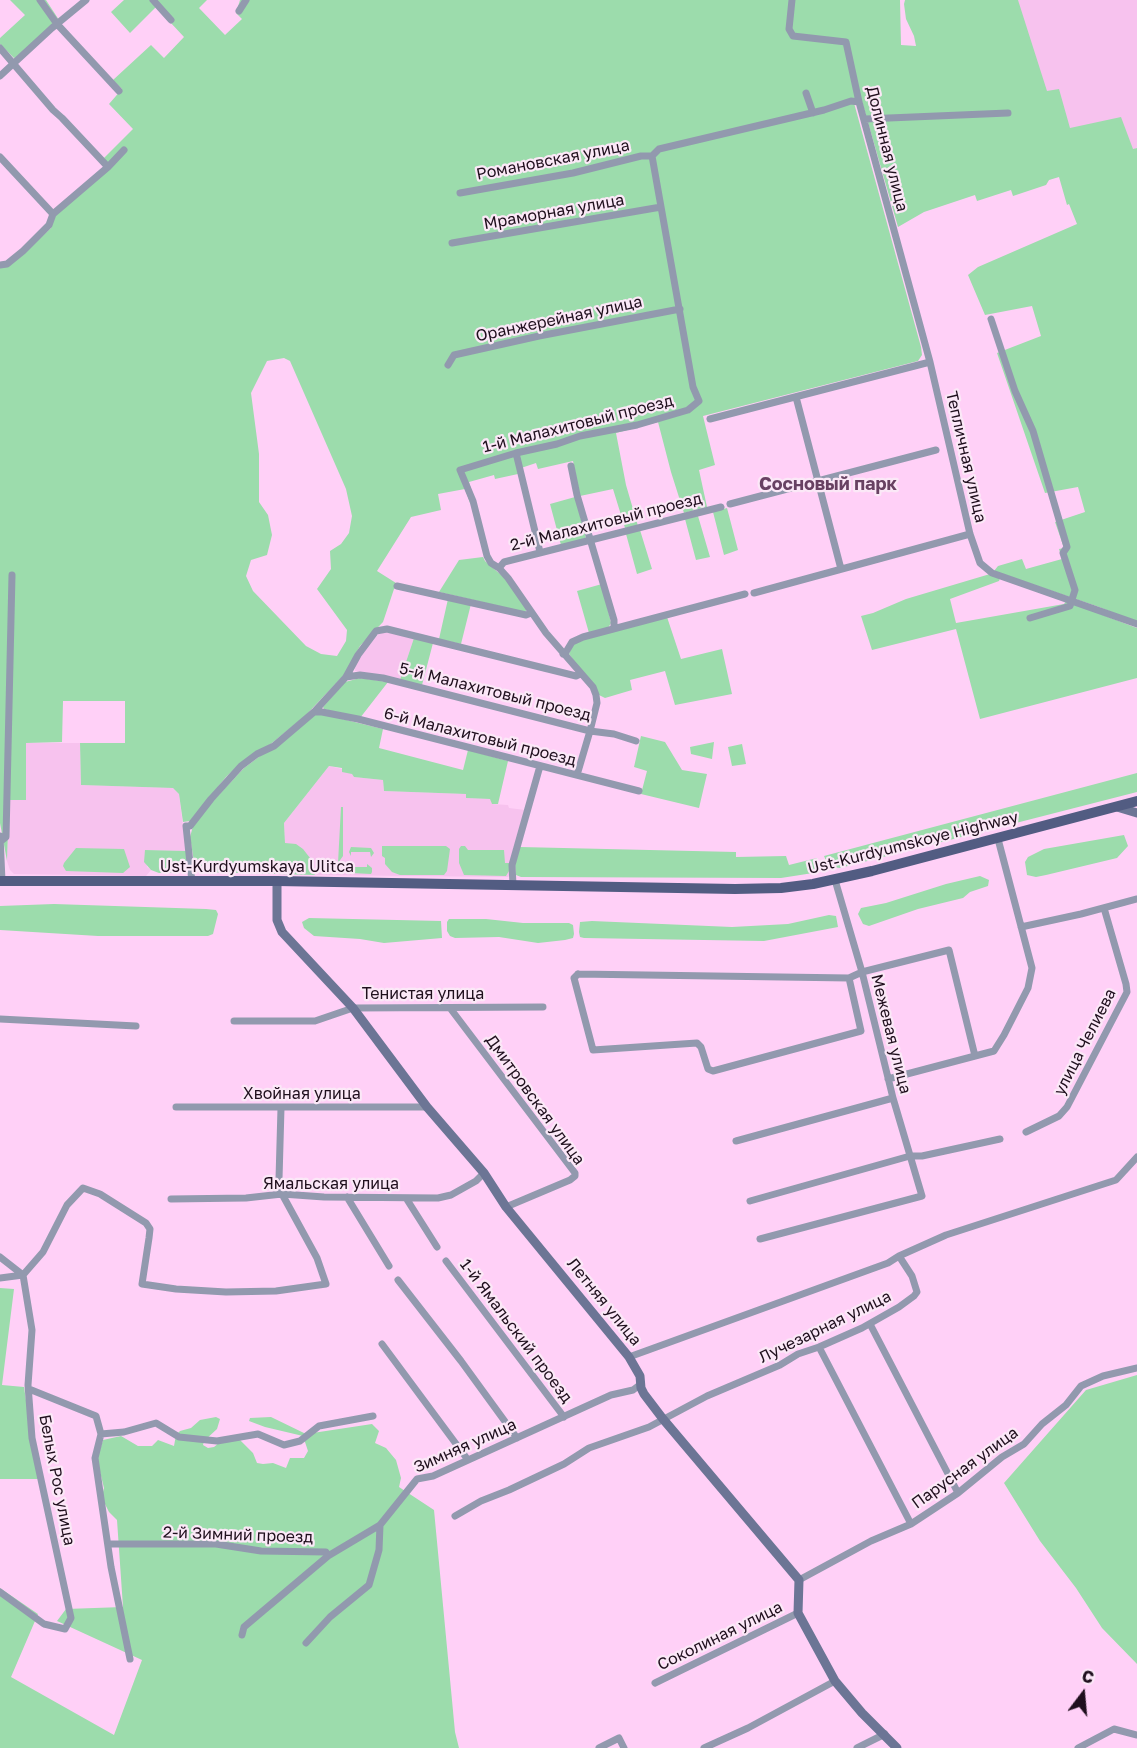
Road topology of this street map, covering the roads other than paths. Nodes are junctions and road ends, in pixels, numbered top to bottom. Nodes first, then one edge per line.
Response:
1 (40, 0) edge
2 (86, 0) edge
3 (153, 0) edge
4 (246, 0) edge
5 (792, 0) edge
6 (239, 11) dead end
7 (171, 20) dead end
8 (57, 24) junction
9 (0, 48) edge
10 (14, 64) junction
11 (0, 76) edge
12 (119, 91) dead end
13 (806, 93) dead end
14 (859, 102) junction
15 (813, 112) junction
16 (1008, 113) dead end
17 (865, 119) junction
18 (124, 150) dead end
19 (652, 156) junction
20 (0, 157) edge
21 (108, 167) junction
22 (460, 194) dead end
23 (661, 207) junction
24 (53, 214) junction
25 (452, 243) dead end
26 (0, 265) edge
27 (680, 309) junction
28 (991, 319) dead end
29 (926, 350) joint
30 (930, 362) junction
31 (448, 365) dead end
32 (796, 398) junction
33 (711, 419) dead end
34 (936, 450) dead end
35 (516, 453) junction
36 (571, 466) dead end
37 (818, 482) junction
38 (730, 504) dead end
39 (721, 507) dead end
40 (970, 534) junction
41 (591, 540) junction
42 (540, 552) junction
43 (499, 568) junction
44 (841, 569) junction
45 (12, 575) dead end
46 (397, 586) dead end
47 (754, 593) dead end
48 (746, 594) dead end
49 (1072, 601) junction
50 (531, 613) junction
51 (1030, 618) dead end
52 (1137, 624) edge
53 (614, 628) junction
54 (563, 654) junction
55 (580, 674) junction
56 (346, 677) junction
57 (314, 712) junction
58 (590, 731) junction
59 (636, 741) dead end
60 (540, 766) junction
61 (578, 776) junction
62 (639, 791) dead end
63 (1137, 801) edge
64 (1117, 807) junction
65 (1137, 813) edge
66 (998, 839) junction
67 (0, 840) edge
68 (835, 880) junction
69 (1, 881) edge
70 (277, 881) junction
71 (192, 882) junction
72 (513, 885) junction
73 (1137, 899) edge
74 (1104, 908) junction
75 (1021, 927) junction
76 (862, 972) junction
77 (849, 978) junction
78 (543, 1007) dead end
79 (353, 1008) junction
80 (450, 1008) junction
81 (0, 1019) edge
82 (234, 1021) dead end
83 (136, 1026) dead end
84 (875, 1027) junction
85 (861, 1031) junction
86 (975, 1056) junction
87 (888, 1079) junction
88 (893, 1098) junction
89 (177, 1107) dead end
90 (427, 1107) junction
91 (281, 1108) junction
92 (1026, 1132) dead end
93 (1000, 1139) dead end
94 (736, 1141) dead end
95 (910, 1155) junction
96 (1137, 1157) edge
97 (484, 1173) junction
98 (282, 1194) junction
99 (347, 1197) junction
100 (406, 1198) junction
101 (171, 1199) dead end
102 (750, 1201) dead end
103 (506, 1207) junction
104 (760, 1239) dead end
105 (437, 1247) dead end
106 (899, 1256) junction
107 (0, 1257) edge
108 (446, 1261) dead end
109 (389, 1266) dead end
110 (23, 1275) junction
111 (0, 1278) edge
112 (398, 1280) dead end
113 (870, 1324) junction
114 (382, 1344) dead end
115 (819, 1347) junction
116 (629, 1357) junction
117 (1137, 1368) edge
118 (641, 1384) junction
119 (29, 1389) junction
120 (373, 1416) dead end
121 (564, 1416) junction
122 (663, 1419) junction
123 (101, 1434) junction
124 (517, 1438) junction
125 (468, 1460) junction
126 (958, 1493) junction
127 (455, 1516) dead end
128 (911, 1524) junction
129 (380, 1525) junction
130 (108, 1544) junction
131 (328, 1556) junction
132 (798, 1580) junction
133 (0, 1592) edge
134 (798, 1613) junction
135 (242, 1635) dead end
136 (306, 1643) dead end
137 (130, 1659) dead end
138 (835, 1681) junction
139 (655, 1683) dead end
140 (885, 1734) junction
141 (1137, 1735) edge
142 (599, 1748) edge
143 (624, 1748) edge
144 (705, 1748) edge
145 (857, 1748) edge
146 (897, 1748) edge
147 (1078, 1748) edge

1 - 8 street
2 - 8 street
3 - 7 street
4 - 6 street
5 - 14 street, Долинная улица
8 - 10 street
8 - 12 street
9 - 10 street
10 - 11 street
10 - 21 street
13 - 15 street
14 - 15 street, Романовская улица
14 - 17 street, Долинная улица
15 - 19 street, Романовская улица
16 - 17 street
17 - 29 street, Долинная улица
18 - 21 street
19 - 22 street, Романовская улица
19 - 23 street
20 - 24 street
21 - 24 street
23 - 25 street, Мраморная улица
23 - 27 street
24 - 26 street
27 - 31 street, Оранжерейная улица
27 - 35 street, 1-й Малахитовый проезд
28 - 49 street
29 - 30 street, Тепличная улица
30 - 32 street
30 - 40 street, Тепличная улица
32 - 33 street
32 - 37 street
34 - 37 street
35 - 42 street
35 - 43 street, 1-й Малахитовый проезд
36 - 41 street
37 - 38 street
37 - 44 street
39 - 41 street, 2-й Малахитовый проезд
40 - 44 street
40 - 49 street, Тепличная улица
41 - 42 street, 2-й Малахитовый проезд
41 - 53 street
42 - 43 street, 2-й Малахитовый проезд
43 - 50 street
44 - 47 street
45 - 67 street
46 - 50 street
48 - 53 street
49 - 51 street
49 - 52 street
50 - 54 street
53 - 54 street
54 - 55 street
55 - 56 street
55 - 58 street
56 - 57 street
56 - 58 street, 5-й Малахитовый проезд
57 - 60 street, 6-й Малахитовый проезд
57 - 71 street
58 - 59 street, 5-й Малахитовый проезд
58 - 61 street
60 - 61 street, 6-й Малахитовый проезд
60 - 72 street
61 - 62 street, 6-й Малахитовый проезд
63 - 64 main road, Ust-Kurdyumskoye Highway
64 - 65 street
64 - 66 main road, Ust-Kurdyumskoye Highway
66 - 68 main road, Ust-Kurdyumskoye Highway
66 - 75 street
67 - 69 street
68 - 72 main road, Ust-Kurdyumskoye Highway
68 - 76 street, Межевая улица
69 - 71 main road, Ust-Kurdyumskaya Ulitca
70 - 71 main road, Ust-Kurdyumskaya Ulitca
70 - 72 main road, Ust-Kurdyumskaya Ulitca
70 - 79 street, Летняя улица
73 - 74 street
74 - 75 street
74 - 92 street, улица Челиева
75 - 86 street
76 - 77 street
76 - 84 street, Межевая улица
76 - 86 street
77 - 85 street
77 - 85 street
78 - 80 street, Тенистая улица
79 - 80 street, Тенистая улица
79 - 82 street, Тенистая улица
79 - 90 street, Летняя улица
80 - 103 street, Дмитровская улица
81 - 83 street
84 - 85 street
84 - 87 street, Межевая улица
86 - 87 street
87 - 88 street, Межевая улица
88 - 94 street
88 - 95 street, Межевая улица
89 - 91 street, Хвойная улица
90 - 91 street, Хвойная улица
90 - 97 street, Летняя улица
91 - 98 street
93 - 95 street
95 - 102 street
95 - 104 street, Межевая улица
96 - 106 street
97 - 100 street, Ямальская улица
97 - 103 street, Летняя улица
98 - 99 street, Ямальская улица
98 - 101 street, Ямальская улица
98 - 110 street
99 - 100 street, Ямальская улица
99 - 109 street
100 - 105 street
103 - 116 street, Летняя улица
106 - 113 street, Лучезарная улица
106 - 116 street
107 - 110 street
108 - 121 street, 1-й Ямальский проезд
110 - 111 street
110 - 119 street, Белых Рос улица
112 - 124 street
113 - 115 street, Лучезарная улица
113 - 126 street
114 - 125 street
115 - 122 street, Лучезарная улица
115 - 128 street
116 - 118 street, Летняя улица
117 - 126 street, Парусная улица
118 - 121 street, Зимняя улица
118 - 122 street, Летняя улица
119 - 123 street
119 - 133 street, Белых Рос улица
120 - 123 street
121 - 124 street, Зимняя улица
122 - 127 street, Лучезарная улица
122 - 132 street, Летняя улица
123 - 130 street
124 - 125 street, Зимняя улица
125 - 129 street, Зимняя улица
126 - 128 street, Парусная улица
128 - 132 street, Парусная улица
129 - 131 street, Зимняя улица
129 - 136 street
130 - 131 street, 2-й Зимний проезд
130 - 137 street
131 - 135 street, Зимняя улица
132 - 134 street
134 - 138 street
134 - 139 street, Соколиная улица
138 - 140 street
138 - 144 street
140 - 145 street
140 - 146 street
141 - 147 street
142 - 143 street

